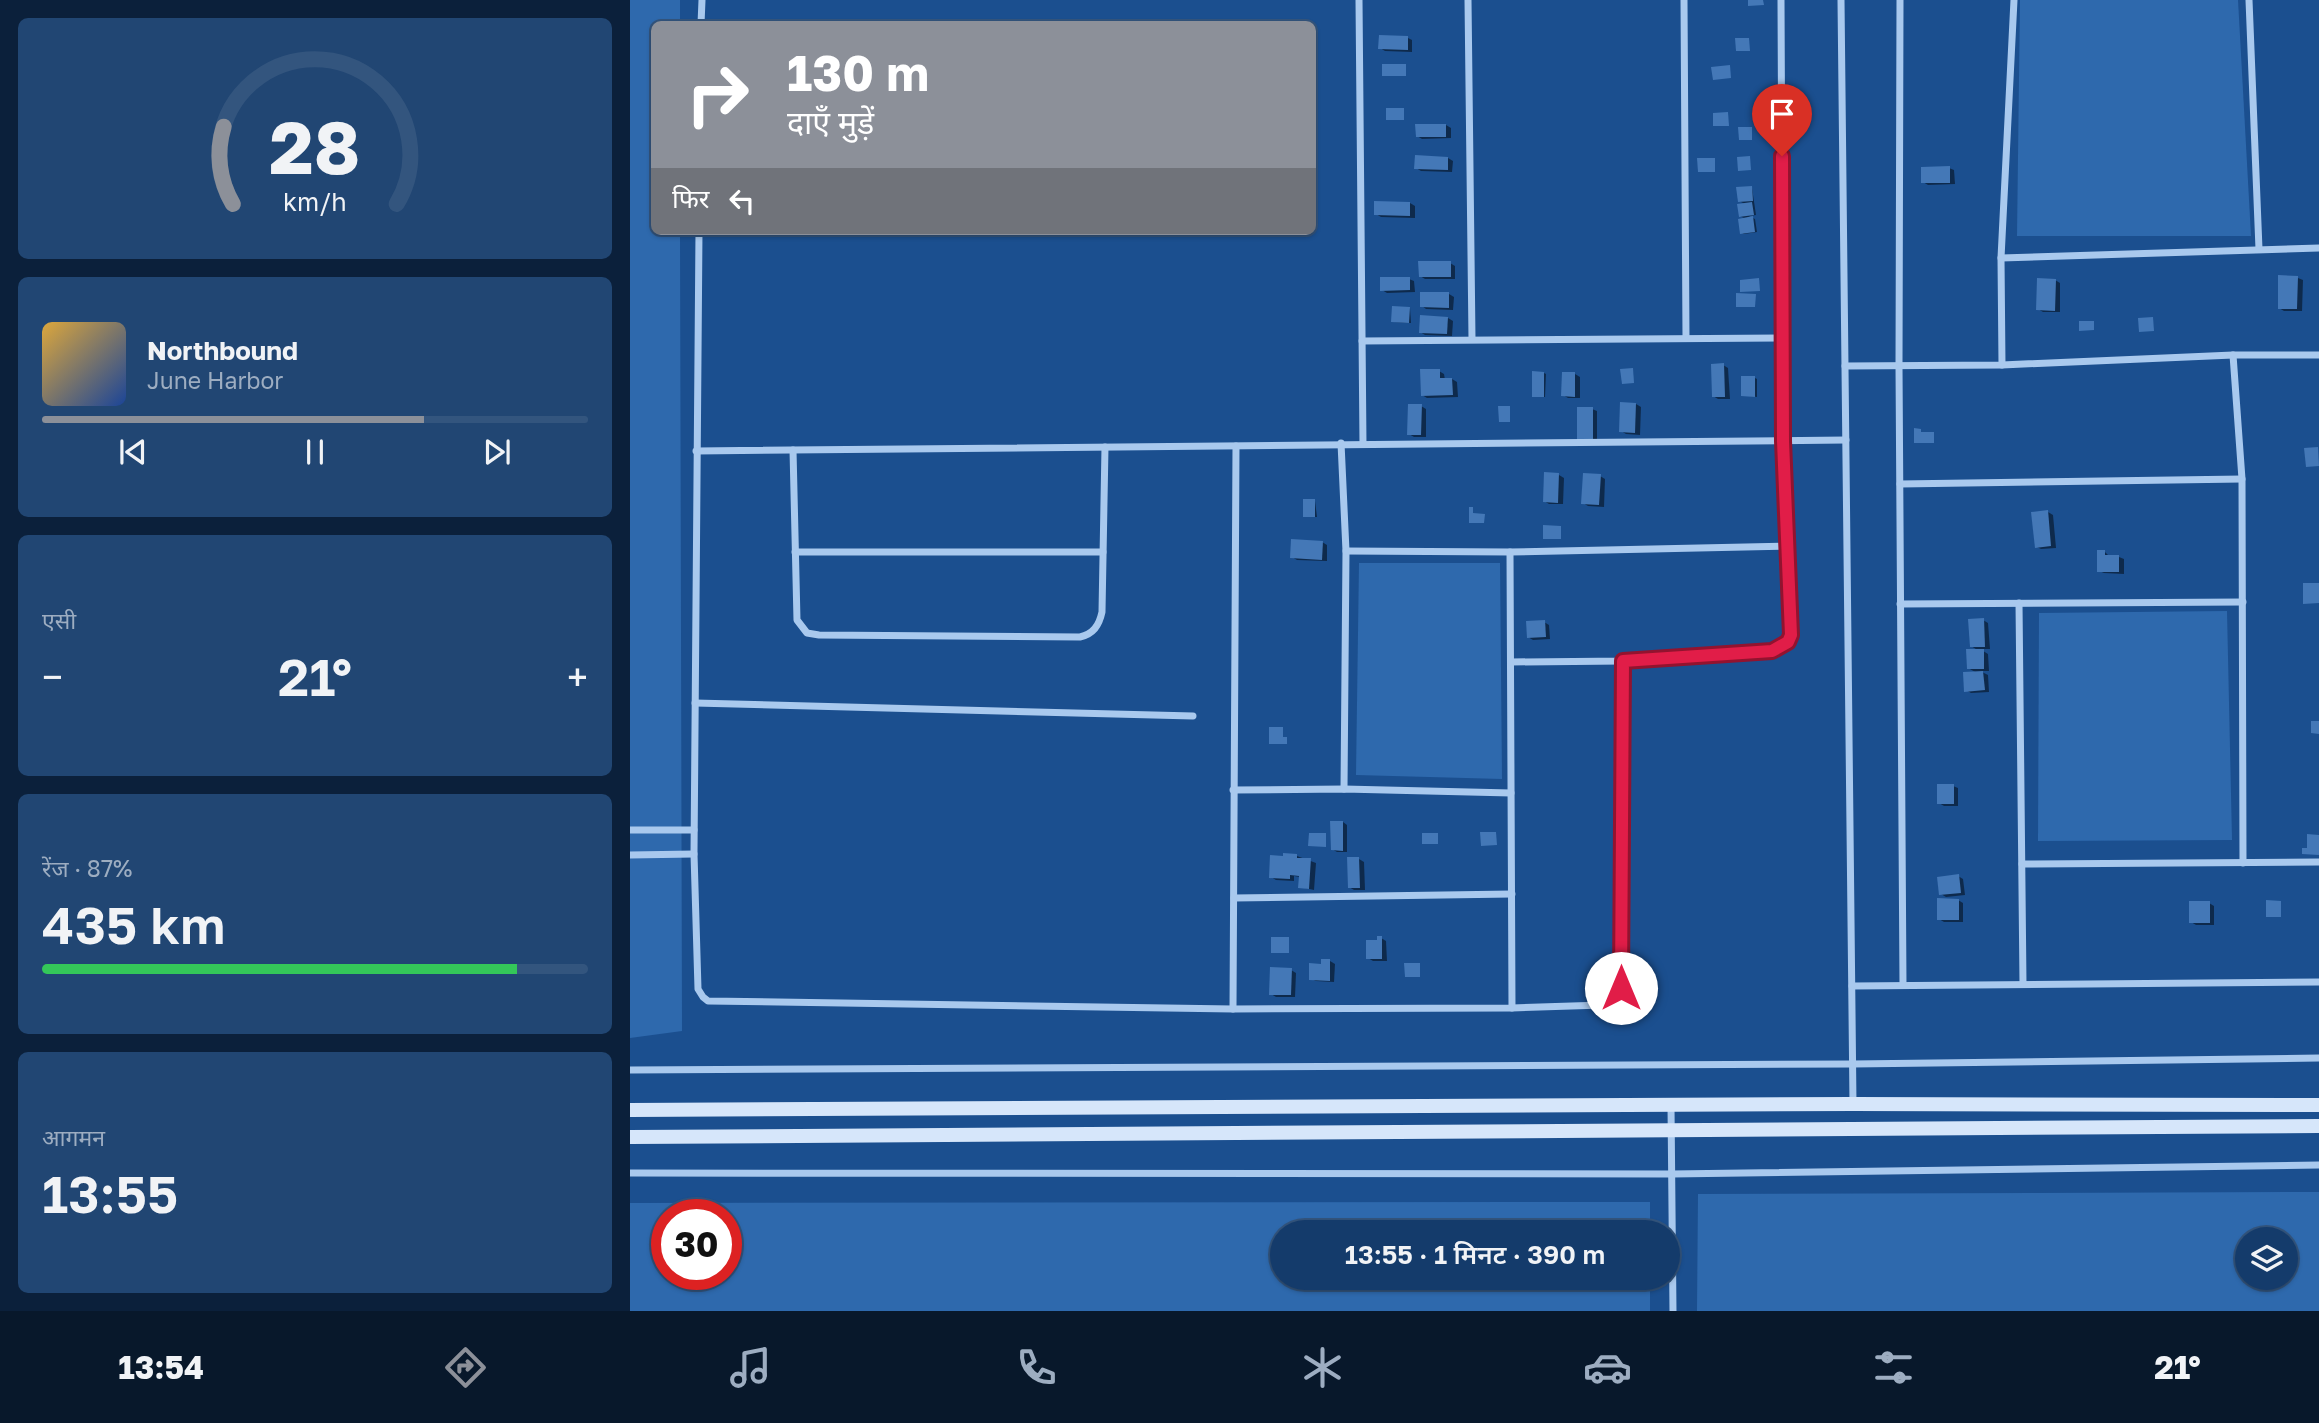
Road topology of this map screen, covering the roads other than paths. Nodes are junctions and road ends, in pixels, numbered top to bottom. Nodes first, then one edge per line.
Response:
1 (702, 0) edge
2 (1359, 0) edge
3 (1468, 0) edge
4 (1684, 0) edge
5 (1781, 0) edge
6 (1841, 0) edge
7 (1900, 0) edge
8 (2014, 0) edge
9 (2249, 0) edge
10 (701, 21) edge
11 (699, 235) edge
12 (2259, 248) junction
13 (2319, 248) edge
14 (2001, 258) junction
15 (1686, 338) junction
16 (1782, 338) junction
17 (1472, 339) junction
18 (1362, 341) junction
19 (2233, 355) junction
20 (2319, 355) edge
21 (2002, 365) junction
22 (1844, 366) junction
23 (1899, 366) junction
24 (1846, 440) junction
25 (1783, 441) junction
26 (1340, 443) junction
27 (1363, 444) junction
28 (1236, 446) junction
29 (1105, 447) junction
30 (793, 450) junction
31 (696, 451) junction
32 (2242, 480) junction
33 (1899, 484) junction
34 (1787, 546) junction
35 (1346, 551) junction
36 (795, 552) junction
37 (1103, 552) junction
38 (1510, 552) junction
39 (2243, 602) junction
40 (2019, 603) junction
41 (1900, 604) junction
42 (1623, 661) junction
43 (1511, 662) junction
44 (695, 703) junction
45 (1193, 716) dead end
46 (1344, 789) junction
47 (1233, 790) junction
48 (1511, 793) junction
49 (630, 830) edge
50 (694, 831) junction
51 (694, 854) junction
52 (630, 855) edge
53 (2319, 862) edge
54 (2243, 863) junction
55 (2022, 864) junction
56 (1512, 894) junction
57 (1234, 898) junction
58 (2319, 982) edge
59 (2023, 984) junction
60 (1852, 985) junction
61 (1903, 985) junction
62 (1512, 1008) junction
63 (1233, 1009) junction
64 (2319, 1058) edge
65 (1853, 1064) junction
66 (630, 1070) edge
67 (1853, 1104) junction
68 (2319, 1105) edge
69 (1671, 1106) junction
70 (630, 1110) edge
71 (2319, 1126) edge
72 (1671, 1132) junction
73 (630, 1137) edge
74 (2319, 1165) edge
75 (630, 1172) edge
76 (1672, 1174) junction
77 (1673, 1311) edge

1 - 10 street
2 - 18 street
3 - 17 street
4 - 15 street
5 - 16 street
6 - 22 street
7 - 23 street
8 - 14 street
9 - 12 street
11 - 31 street
12 - 13 street
12 - 14 street
14 - 21 street
15 - 16 street
15 - 17 street
16 - 25 street
17 - 18 street
18 - 27 street
19 - 20 street
19 - 21 street
19 - 32 street
21 - 23 street
22 - 23 street
22 - 24 street
23 - 33 street
24 - 25 street
24 - 60 street
25 - 27 street
25 - 34 street
26 - 27 street
26 - 28 street
26 - 35 street
28 - 29 street
28 - 47 street
29 - 30 street
29 - 37 street
30 - 31 street
30 - 36 street
31 - 44 street
32 - 33 street
32 - 39 street
33 - 41 street
34 - 38 street
34 - 42 street
35 - 38 street
35 - 46 street
36 - 37 street
36 - 37 street
38 - 43 street
39 - 40 street
39 - 54 street
40 - 41 street
40 - 55 street
41 - 61 street
42 - 43 street
42 - 62 street
43 - 48 street
44 - 45 street
44 - 50 street
46 - 47 street
46 - 48 street
47 - 57 street
48 - 56 street
49 - 50 street
50 - 51 street
51 - 52 street
51 - 63 street
53 - 54 street
54 - 55 street
55 - 59 street
56 - 57 street
56 - 62 street
57 - 63 street
58 - 59 street
59 - 61 street
60 - 61 street
60 - 65 street
62 - 63 street
64 - 65 street
65 - 66 street
65 - 67 street
67 - 68 street
67 - 69 street
69 - 70 street
69 - 72 street
71 - 72 street
72 - 73 street
72 - 76 street
74 - 76 street
75 - 76 street
76 - 77 street

